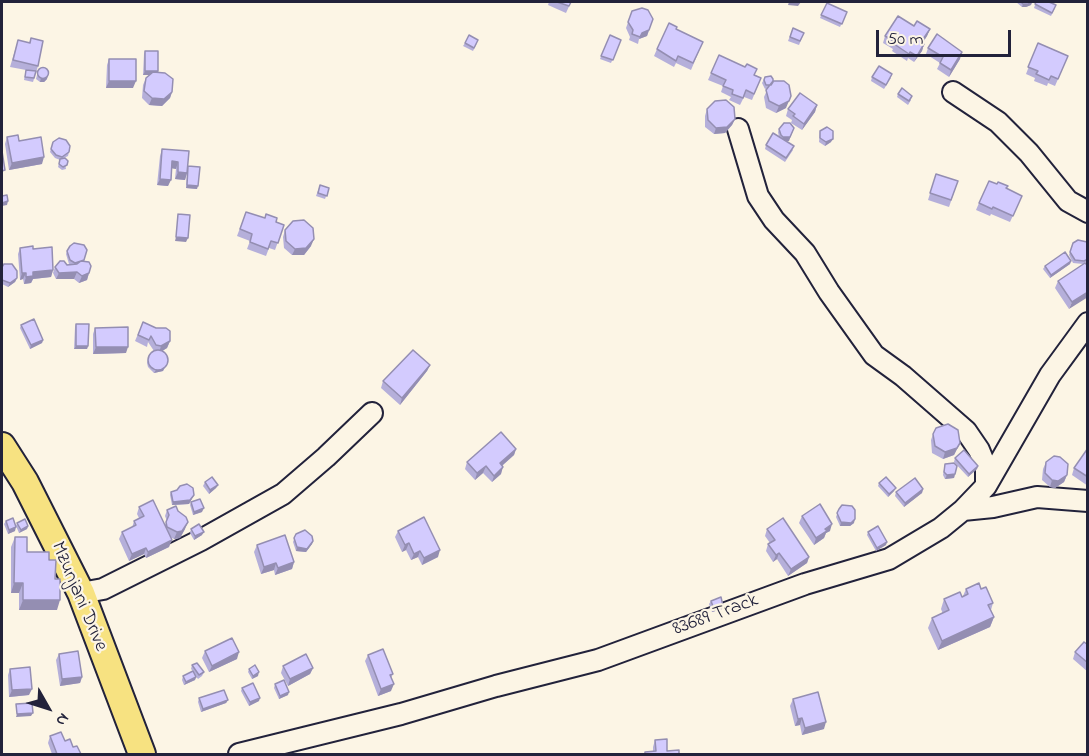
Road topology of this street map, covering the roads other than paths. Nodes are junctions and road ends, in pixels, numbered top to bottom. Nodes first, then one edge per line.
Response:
1 (953, 92) dead end
2 (738, 129) dead end
3 (1088, 212) edge
4 (1088, 323) edge
5 (372, 413) dead end
6 (2, 446) edge
7 (986, 486) junction
8 (1088, 501) edge
9 (963, 510) junction
10 (81, 593) junction
11 (142, 754) edge
12 (239, 754) edge

1 - 3 street
2 - 7 street
4 - 7 street, 83689 Track
5 - 10 street
6 - 10 main road, Mzunjani Drive
7 - 9 street, 83689 Track
8 - 9 street
9 - 12 street, 83689 Track
10 - 11 main road, Mzunjani Drive

